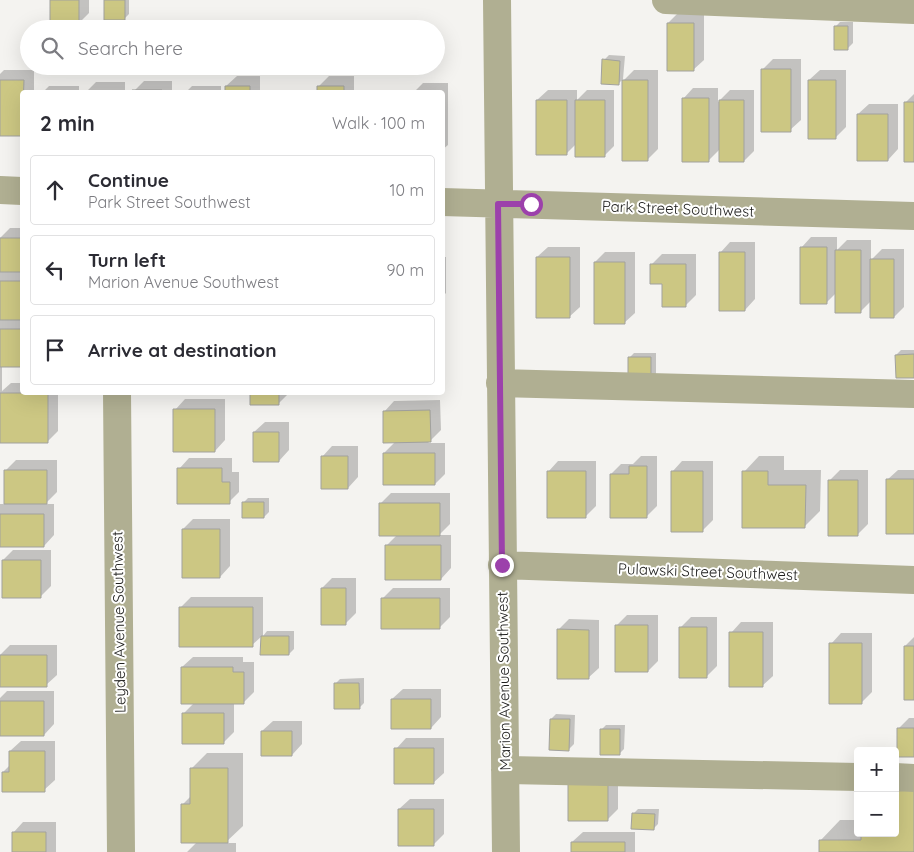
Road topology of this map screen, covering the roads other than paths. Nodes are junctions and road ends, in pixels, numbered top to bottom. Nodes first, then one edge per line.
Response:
1 (496, 0) edge
2 (666, 0) edge
3 (914, 10) edge
4 (0, 190) edge
5 (20, 191) edge
6 (445, 202) edge
7 (498, 204) junction
8 (914, 216) edge
9 (500, 382) junction
10 (914, 394) edge
11 (117, 395) edge
12 (502, 565) junction
13 (914, 580) edge
14 (505, 770) junction
15 (854, 777) edge
16 (899, 777) edge
17 (914, 778) edge
18 (121, 852) edge
19 (506, 852) edge

1 - 7 street, Marion Avenue Southwest
2 - 3 street
4 - 5 street
6 - 7 street, Park Street Southwest
7 - 8 street, Park Street Southwest
7 - 9 street, Marion Avenue Southwest
9 - 10 street
9 - 12 street, Marion Avenue Southwest
11 - 18 street, Leyden Avenue Southwest
12 - 13 street, Pulawski Street Southwest
12 - 14 street, Marion Avenue Southwest
14 - 15 street
14 - 19 street, Marion Avenue Southwest
16 - 17 street

